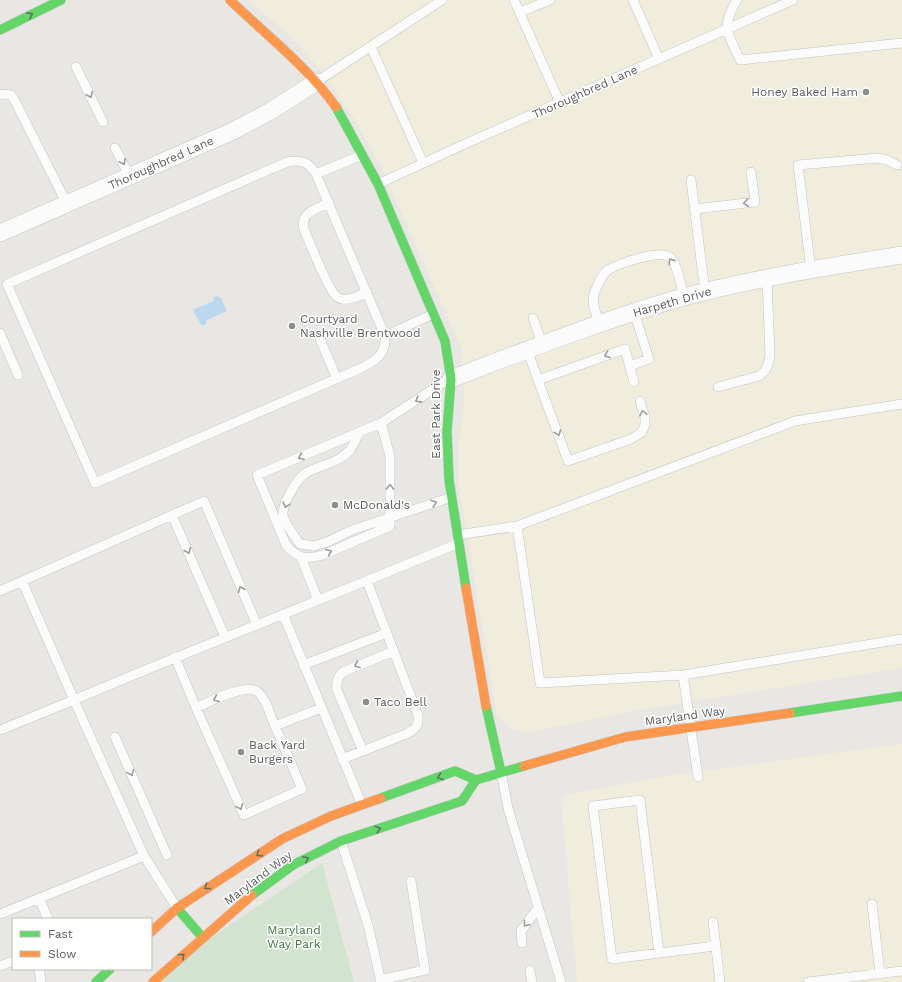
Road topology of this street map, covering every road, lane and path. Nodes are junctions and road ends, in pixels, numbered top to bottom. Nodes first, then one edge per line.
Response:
1 (61, 0) edge
2 (230, 0) edge
3 (442, 0) edge
4 (514, 0) edge
5 (550, 0) edge
6 (633, 0) edge
7 (737, 0) edge
8 (793, 0) edge
9 (520, 12) junction
10 (726, 29) junction
11 (0, 30) edge
12 (902, 43) edge
13 (371, 47) junction
14 (659, 59) junction
15 (76, 67) dead end
16 (316, 82) junction
17 (0, 95) edge
18 (560, 103) junction
19 (103, 122) dead end
20 (116, 148) dead end
21 (362, 155) junction
22 (423, 163) junction
23 (898, 165) dead end
24 (751, 172) dead end
25 (316, 174) junction
26 (130, 177) junction
27 (691, 180) dead end
28 (378, 184) junction
29 (329, 203) junction
30 (67, 204) junction
31 (695, 209) junction
32 (0, 233) edge
33 (902, 255) edge
34 (811, 270) junction
35 (768, 279) junction
36 (4, 285) edge
37 (367, 292) junction
38 (705, 292) junction
39 (684, 298) junction
40 (634, 312) junction
41 (434, 314) junction
42 (533, 318) dead end
43 (599, 324) junction
44 (0, 333) edge
45 (385, 336) junction
46 (320, 339) dead end
47 (535, 346) junction
48 (630, 366) junction
49 (18, 375) dead end
50 (337, 379) junction
51 (451, 379) junction
52 (538, 380) junction
53 (634, 382) dead end
54 (718, 387) dead end
55 (640, 401) dead end
56 (902, 404) edge
57 (381, 423) junction
58 (359, 432) junction
59 (452, 497) junction
60 (172, 515) junction
61 (390, 518) junction
62 (517, 526) junction
63 (458, 539) junction
64 (302, 557) junction
65 (367, 580) junction
66 (22, 581) junction
67 (0, 591) edge
68 (318, 600) junction
69 (283, 614) junction
70 (256, 625) junction
71 (387, 633) junction
72 (225, 637) junction
73 (902, 639) edge
74 (394, 651) junction
75 (175, 657) junction
76 (304, 665) junction
77 (683, 675) junction
78 (902, 696) edge
79 (74, 700) junction
80 (196, 708) junction
81 (321, 708) junction
82 (275, 726) junction
83 (690, 728) junction
84 (0, 730) edge
85 (115, 737) dead end
86 (364, 751) junction
87 (342, 759) junction
88 (501, 772) junction
89 (698, 777) dead end
90 (476, 780) junction
91 (362, 805) junction
92 (341, 841) junction
93 (167, 855) dead end
94 (144, 856) junction
95 (411, 881) dead end
96 (39, 898) junction
97 (872, 904) dead end
98 (177, 908) junction
99 (538, 908) junction
100 (0, 914) edge
101 (48, 918) edge
102 (713, 922) dead end
103 (152, 931) edge
104 (203, 938) junction
105 (522, 943) dead end
106 (715, 946) junction
107 (659, 953) junction
108 (12, 961) edge
109 (0, 966) edge
110 (39, 970) edge
111 (109, 970) edge
112 (530, 970) dead end
113 (902, 971) edge
114 (880, 974) junction
115 (862, 979) edge
116 (380, 981) edge
117 (41, 982) edge
118 (96, 982) edge
119 (153, 982) edge
120 (532, 982) edge
121 (561, 982) edge
122 (720, 982) edge
123 (808, 982) edge

11 -> 1 main road
2 - 16 main road, East Park Drive
3 - 13 lane
4 - 9 lane
5 - 9 lane
6 - 14 lane
7 - 10 lane
8 - 10 lane, Thoroughbred Lane
9 - 18 lane
10 - 12 lane
10 - 14 lane, Thoroughbred Lane
13 - 16 lane
13 - 22 lane
14 - 18 lane, Thoroughbred Lane
15 -> 19 lane
16 - 21 main road, East Park Drive
16 - 26 street, Thoroughbred Lane
17 - 30 lane
18 - 22 lane, Thoroughbred Lane
20 -> 26 lane
21 - 25 lane
21 - 28 main road, East Park Drive
22 - 28 lane, Thoroughbred Lane
23 - 34 lane
24 -> 31 lane
25 - 29 lane
25 - 36 lane
26 - 30 street, Thoroughbred Lane
27 - 31 lane
28 - 41 main road, East Park Drive
29 - 37 lane
29 - 37 lane
30 - 32 street, Thoroughbred Lane
31 - 38 lane
33 - 34 street, Harpeth Drive
34 - 35 street, Harpeth Drive
35 - 38 street, Harpeth Drive
35 - 54 lane
36 - 50 lane
37 - 45 lane
38 - 39 street, Harpeth Drive
39 - 40 street, Harpeth Drive
39 -> 43 lane
40 - 43 street, Harpeth Drive
40 - 48 lane
41 - 45 lane
41 - 51 main road, East Park Drive
42 - 47 lane
43 - 47 street, Harpeth Drive
44 - 49 lane
45 - 50 lane
46 - 50 lane
47 - 51 street, Harpeth Drive
47 - 52 lane
48 -> 52 lane
48 - 53 lane
51 -> 57 lane
51 - 59 main road, East Park Drive
52 -> 55 lane
56 - 62 lane
57 - 58 lane
61 -> 57 lane
58 -> 61 lane
58 -> 64 lane
61 -> 59 lane
59 - 63 main road, East Park Drive
60 - 66 lane
70 -> 60 lane
60 -> 72 lane
64 -> 61 lane
62 - 63 lane
62 - 77 lane
63 - 65 lane
63 - 88 main road, East Park Drive
64 - 68 lane
65 - 68 lane
65 - 71 lane
66 - 67 lane
66 - 79 lane
68 - 69 lane
69 - 70 lane
69 - 76 lane
70 - 72 lane
71 - 74 lane
71 - 76 lane
72 - 75 lane
73 - 77 lane
74 - 86 lane
74 -> 86 lane
75 - 79 lane
75 - 80 lane
76 - 81 lane
77 - 83 lane
78 - 83 main road, Maryland Way
79 - 84 lane
79 - 94 lane
82 -> 80 lane
80 -> 82 lane
81 - 82 lane
81 - 87 lane
83 - 88 main road, Maryland Way
83 - 89 lane
85 -> 93 lane
86 - 87 lane
87 - 91 lane
88 - 90 main road, Maryland Way
88 - 99 lane
90 -> 91 main road, Maryland Way
92 -> 90 main road, Maryland Way
91 -> 98 main road, Maryland Way
104 -> 92 main road, Maryland Way
92 - 116 lane
94 - 96 lane
94 - 98 lane
95 - 116 lane
96 - 100 lane
96 - 101 lane
97 - 114 lane
98 - 103 main road, Maryland Way
98 - 104 main road
99 -> 105 lane
99 - 121 lane
102 - 106 lane
119 -> 104 main road, Maryland Way
106 - 107 lane
106 - 122 lane
107 - 107 lane
108 - 109 lane
110 - 117 lane
111 - 118 main road
112 - 120 lane
113 - 114 lane
114 - 115 lane
115 - 123 lane

